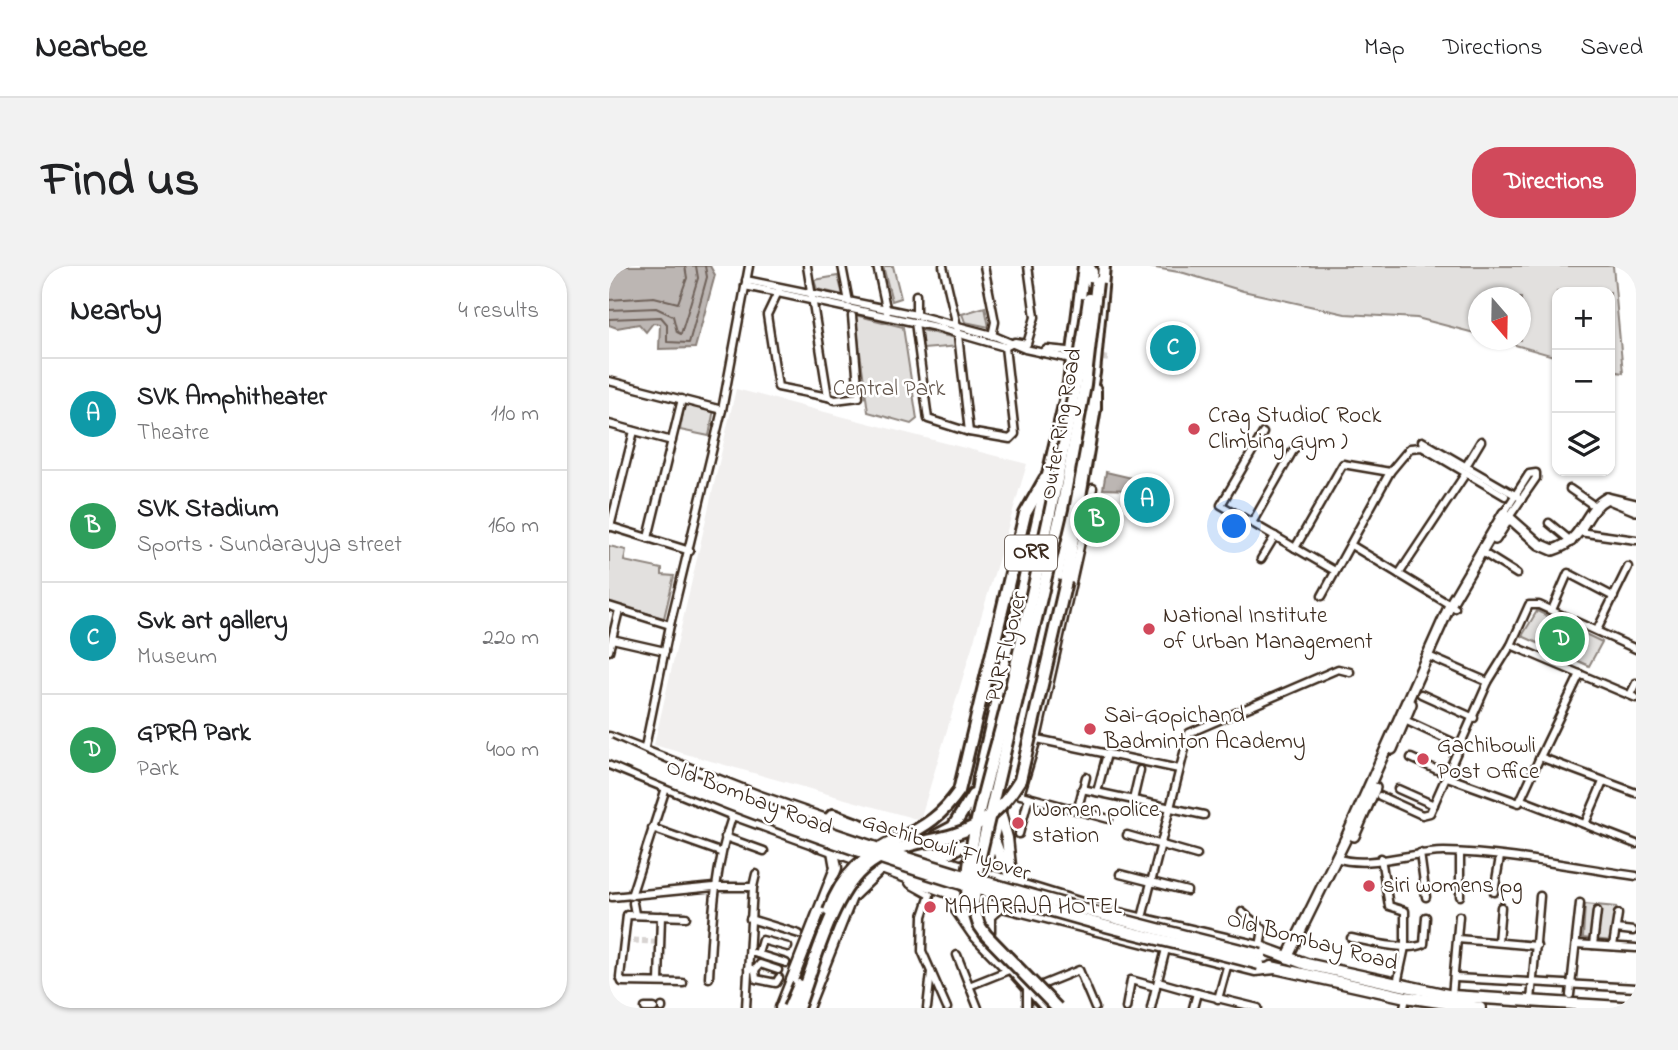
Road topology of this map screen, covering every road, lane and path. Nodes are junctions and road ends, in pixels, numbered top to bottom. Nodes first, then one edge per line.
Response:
1 (749, 266) edge
2 (807, 266) edge
3 (842, 266) edge
4 (877, 266) edge
5 (943, 266) edge
6 (984, 266) edge
7 (1028, 266) edge
8 (1086, 266) edge
9 (1102, 266) edge
10 (1094, 282) junction
11 (745, 283) junction
12 (779, 289) junction
13 (916, 295) dead end
14 (813, 297) junction
15 (850, 308) junction
16 (888, 313) junction
17 (915, 318) junction
18 (957, 330) junction
19 (991, 338) junction
20 (1007, 346) junction
21 (1042, 353) dead end
22 (1094, 373) junction
23 (609, 381) edge
24 (828, 397) junction
25 (682, 399) junction
26 (722, 410) junction
27 (609, 424) edge
28 (634, 431) junction
29 (969, 432) junction
30 (1263, 433) dead end
31 (672, 441) junction
32 (1422, 441) dead end
33 (1481, 441) dead end
34 (1298, 442) dead end
35 (1051, 468) junction
36 (1466, 469) junction
37 (1390, 472) junction
38 (1093, 488) dead end
39 (1570, 489) dead end
40 (1505, 496) dead end
41 (1596, 507) junction
42 (1636, 507) edge
43 (1507, 515) junction
44 (1252, 523) junction
45 (1549, 523) dead end
46 (610, 526) edge
47 (1579, 532) junction
48 (1275, 536) junction
49 (648, 538) junction
50 (1636, 540) edge
51 (1572, 542) junction
52 (1351, 545) junction
53 (1295, 548) junction
54 (689, 551) junction
55 (1485, 554) junction
56 (1261, 559) dead end
57 (1628, 567) dead end
58 (1335, 571) junction
59 (1399, 574) junction
60 (1517, 574) dead end
61 (1322, 596) dead end
62 (1613, 597) junction
63 (609, 606) edge
64 (1452, 606) junction
65 (619, 610) junction
66 (1552, 610) junction
67 (670, 625) junction
68 (1597, 630) junction
69 (612, 639) junction
70 (1511, 645) junction
71 (1636, 649) edge
72 (665, 650) junction
73 (609, 652) edge
74 (1428, 656) junction
75 (1349, 672) dead end
76 (1580, 674) junction
77 (1488, 682) junction
78 (1636, 683) edge
79 (1421, 694) dead end
80 (1633, 697) edge
81 (1474, 718) junction
82 (1409, 722) dead end
83 (609, 738) edge
84 (1037, 739) junction
85 (609, 744) edge
86 (1461, 746) junction
87 (644, 752) junction
88 (609, 754) edge
89 (1107, 754) junction
90 (1540, 757) junction
91 (1411, 758) dead end
92 (609, 763) edge
93 (1140, 769) dead end
94 (1179, 769) junction
95 (1447, 776) junction
96 (1086, 777) dead end
97 (979, 778) junction
98 (1603, 782) junction
99 (666, 788) junction
100 (1082, 789) junction
101 (1398, 789) dead end
102 (1097, 792) junction
103 (1005, 793) junction
104 (1636, 793) edge
105 (1025, 796) junction
106 (1380, 796) dead end
107 (1133, 800) junction
108 (1522, 800) junction
109 (1079, 804) dead end
110 (1434, 805) junction
111 (1171, 808) junction
112 (1000, 813) junction
113 (733, 814) junction
114 (1204, 815) dead end
115 (1109, 819) dead end
116 (827, 821) junction
117 (1585, 824) junction
118 (652, 828) junction
119 (992, 834) junction
120 (1019, 834) dead end
121 (1127, 835) dead end
122 (725, 837) junction
123 (971, 839) junction
124 (1636, 844) edge
125 (818, 845) junction
126 (1161, 845) junction
127 (764, 851) dead end
128 (833, 851) junction
129 (720, 852) junction
130 (1420, 853) junction
131 (1460, 853) junction
132 (925, 855) junction
133 (1197, 855) dead end
134 (1500, 857) junction
135 (1381, 858) junction
136 (1339, 859) junction
137 (964, 866) junction
138 (881, 868) junction
139 (756, 874) dead end
140 (985, 874) junction
141 (1120, 874) dead end
142 (1636, 876) edge
143 (906, 878) junction
144 (1014, 879) junction
145 (1151, 882) junction
146 (714, 887) junction
147 (753, 887) junction
148 (1187, 891) dead end
149 (1494, 892) dead end
150 (957, 895) junction
151 (1460, 896) dead end
152 (1540, 896) dead end
153 (612, 897) dead end
154 (1426, 897) dead end
155 (1063, 898) junction
156 (633, 899) junction
157 (975, 899) junction
158 (1580, 903) dead end
159 (999, 907) junction
160 (1501, 907) dead end
161 (1597, 911) dead end
162 (1242, 912) dead end
163 (633, 914) junction
164 (1618, 914) dead end
165 (661, 916) junction
166 (1459, 916) dead end
167 (686, 917) dead end
168 (1426, 917) dead end
169 (1142, 918) junction
170 (750, 919) junction
171 (1057, 921) junction
172 (1616, 929) junction
173 (1633, 931) dead end
174 (989, 932) junction
175 (799, 934) dead end
176 (1351, 938) dead end
177 (1458, 939) junction
178 (1498, 942) junction
179 (1576, 944) junction
180 (1593, 945) junction
181 (1405, 946) junction
182 (1537, 946) junction
183 (1613, 946) junction
184 (788, 947) dead end
185 (1636, 948) edge
186 (1167, 949) junction
187 (748, 952) junction
188 (758, 954) junction
189 (957, 955) dead end
190 (1260, 955) junction
191 (1289, 956) junction
192 (786, 963) dead end
193 (1228, 963) junction
194 (1275, 968) junction
195 (751, 969) junction
196 (932, 969) junction
197 (778, 970) dead end
198 (1009, 970) junction
199 (709, 978) dead end
200 (779, 978) dead end
201 (1456, 978) junction
202 (1532, 980) junction
203 (659, 982) junction
204 (683, 983) dead end
205 (1572, 983) junction
206 (1397, 984) junction
207 (1157, 985) junction
208 (969, 986) junction
209 (1032, 988) junction
210 (1636, 988) edge
211 (1197, 993) junction
212 (1570, 995) dead end
213 (1452, 996) junction
214 (1406, 997) junction
215 (1218, 999) junction
216 (1531, 1001) junction
217 (1234, 1006) edge
218 (1443, 1006) edge
219 (645, 1008) edge
220 (654, 1008) edge
221 (747, 1008) edge
222 (781, 1008) edge
223 (789, 1008) edge
224 (797, 1008) edge
225 (807, 1008) edge
226 (927, 1008) edge
227 (947, 1008) edge
228 (978, 1008) edge
229 (1027, 1008) edge
230 (1045, 1008) edge
231 (1056, 1008) edge
232 (1095, 1008) edge
233 (1126, 1008) edge
234 (1151, 1008) edge
235 (1193, 1008) edge
236 (1258, 1008) edge
237 (1404, 1008) edge
238 (1480, 1008) edge
239 (1636, 1008) edge

1 - 11 street
2 - 14 street
3 - 15 street
4 - 16 street
5 - 18 street
6 - 19 street
7 - 20 street
8 - 10 highway, PJR Flyover
8 - 35 highway, Outer Ring Road / ORR
9 - 10 highway, PJR Flyover
9 - 22 highway, Outer Ring Road / ORR
10 - 230 highway, PJR Flyover, bridge
10 - 231 highway, PJR Flyover, bridge
11 - 12 street
11 - 26 street
12 - 14 street
12 - 24 street
13 - 17 street
14 - 15 street
14 - 24 street
15 - 16 street
15 - 24 street
16 - 17 street
17 - 18 street
17 - 29 street
18 - 19 street
18 - 29 street
19 - 20 street
20 - 21 street
20 - 29 street
22 - 103 highway, Outer Ring Road / ORR
22 - 224 highway, bridge
23 - 25 street
25 - 26 street
25 - 31 street
26 - 54 street
27 - 28 street
28 - 31 street
28 - 46 street
30 - 44 street
31 - 49 street
32 - 36 street
33 - 36 street
34 - 44 street
35 - 97 highway, Outer Ring Road / ORR
35 - 223 highway, bridge
36 - 37 street
36 - 40 street
36 - 43 street
36 - 59 street
37 - 52 street
37 - 53 street
38 - 84 street
39 - 41 street
41 - 42 street
41 - 47 street
43 - 51 street
43 - 55 street
43 - 64 street
44 - 48 street
45 - 51 street
46 - 49 street
47 - 50 street
47 - 51 street
48 - 53 street
48 - 56 street
49 - 54 street
52 - 58 street
52 - 59 street
53 - 58 street
54 - 67 street
55 - 60 street
55 - 64 street
57 - 62 street
58 - 61 street
59 - 64 street
62 - 66 street
62 - 68 street
63 - 65 street
64 - 74 street
65 - 67 street
65 - 69 street
66 - 68 street
66 - 70 street
67 - 72 street
68 - 71 street
69 - 72 street
69 - 73 street
70 - 76 street
70 - 77 street
72 - 87 street
74 - 77 street
74 - 136 street
75 - 94 street
76 - 80 street
76 - 90 street
77 - 81 street
78 - 80 street
79 - 81 street
81 - 86 street
82 - 86 street
83 - 87 main road
84 - 89 street
84 - 105 street
85 - 190 main road, Gachibowli Flyover, bridge
86 - 95 street
87 - 116 main road
88 - 190 main road, Gachibowli Flyover, bridge
89 - 94 street
89 - 102 street
90 - 98 street
90 - 108 street
91 - 95 street
92 - 99 main road, Old Bombay Road
93 - 107 street
94 - 111 street
95 - 108 street
95 - 110 street
96 - 100 street
97 - 116 highway
97 - 123 highway, Outer Ring Road / ORR
98 - 104 street
98 - 117 street
99 - 113 main road, Old Bombay Road
99 - 118 street
100 - 102 street
100 - 109 street
101 - 110 street
102 - 107 street
103 - 105 street
103 - 112 highway, Outer Ring Road / ORR
105 - 115 street
105 - 120 street
106 - 110 street
107 - 111 street
108 - 117 street
111 - 114 street
111 - 126 street
112 - 119 highway, Outer Ring Road / ORR
112 - 144 main road
113 - 122 street
113 - 125 main road, Old Bombay Road
116 - 125 highway
116 - 132 main road
117 - 124 street
118 - 129 street
118 - 156 street
119 - 140 highway, Outer Ring Road / ORR
119 - 144 highway
121 - 126 street
122 - 127 street
122 - 129 street
123 - 132 highway
123 - 137 highway, Outer Ring Road / ORR
125 - 128 main road, Old Bombay Road
126 - 133 street
126 - 145 street
128 - 138 main road, Old Bombay Road
128 - 222 main road
129 - 146 street
130 - 131 street
130 - 135 street
130 - 154 street
131 - 134 street
131 - 151 street
132 - 137 main road
134 - 142 street
134 - 149 street
135 - 136 street
135 - 181 street
136 - 191 street
137 - 140 highway
137 - 150 highway
138 - 143 main road, Old Bombay Road
138 - 225 main road
139 - 147 street
140 - 144 main road, Old Bombay Road
140 - 157 highway
141 - 145 street
143 - 150 main road, Old Bombay Road
143 - 196 street
144 - 155 main road, Old Bombay Road
145 - 148 street
145 - 169 street
146 - 147 street
146 - 156 street
146 - 199 street
147 - 170 street
150 - 157 highway
150 - 198 main road
152 - 182 street
153 - 156 street
155 - 169 main road, Old Bombay Road
155 - 171 main road
156 - 163 street
157 - 159 main road, Old Bombay Road
157 - 174 main road
158 - 179 street
159 - 171 main road, Old Bombay Road
159 - 174 main road
160 - 178 street
161 - 180 street
162 - 190 street
163 - 165 street
163 - 203 street
164 - 172 street
165 - 167 street
165 - 203 street
166 - 177 street
168 - 181 street
169 - 190 main road, Old Bombay Road
170 - 175 street
170 - 187 street
171 - 186 main road, Old Bombay Road
172 - 173 street
172 - 183 street
174 - 209 main road
176 - 181 street
177 - 178 street
177 - 201 street
178 - 182 street
179 - 180 street
179 - 205 street
180 - 183 street
181 - 206 street
182 - 202 street
183 - 185 street
184 - 188 street
186 - 193 main road, Old Bombay Road
186 - 207 street
187 - 188 street
187 - 195 street
188 - 192 street
189 - 208 street
190 - 191 main road, Gachibowli Flyover
190 - 194 main road, Gachibowli Flyover
191 - 206 main road, Old Bombay Road
193 - 194 main road, Old Bombay Road
193 - 215 street
194 - 214 main road
195 - 197 street
195 - 200 street
195 - 221 street
196 - 226 street
196 - 227 street
198 - 208 street
198 - 209 main road
201 - 202 street
201 - 213 street
202 - 205 street
202 - 216 street
203 - 204 street
205 - 210 street
205 - 212 street
206 - 213 main road, Old Bombay Road
207 - 211 street
207 - 233 street
207 - 234 street
208 - 228 street
209 - 229 street
209 - 230 main road
209 - 231 main road
209 - 232 street
211 - 215 street
211 - 235 street
213 - 216 main road, Old Bombay Road
214 - 218 main road
214 - 237 street
215 - 217 street
216 - 239 main road, Old Bombay Road
217 - 236 street
218 - 238 main road
219 - 220 street

